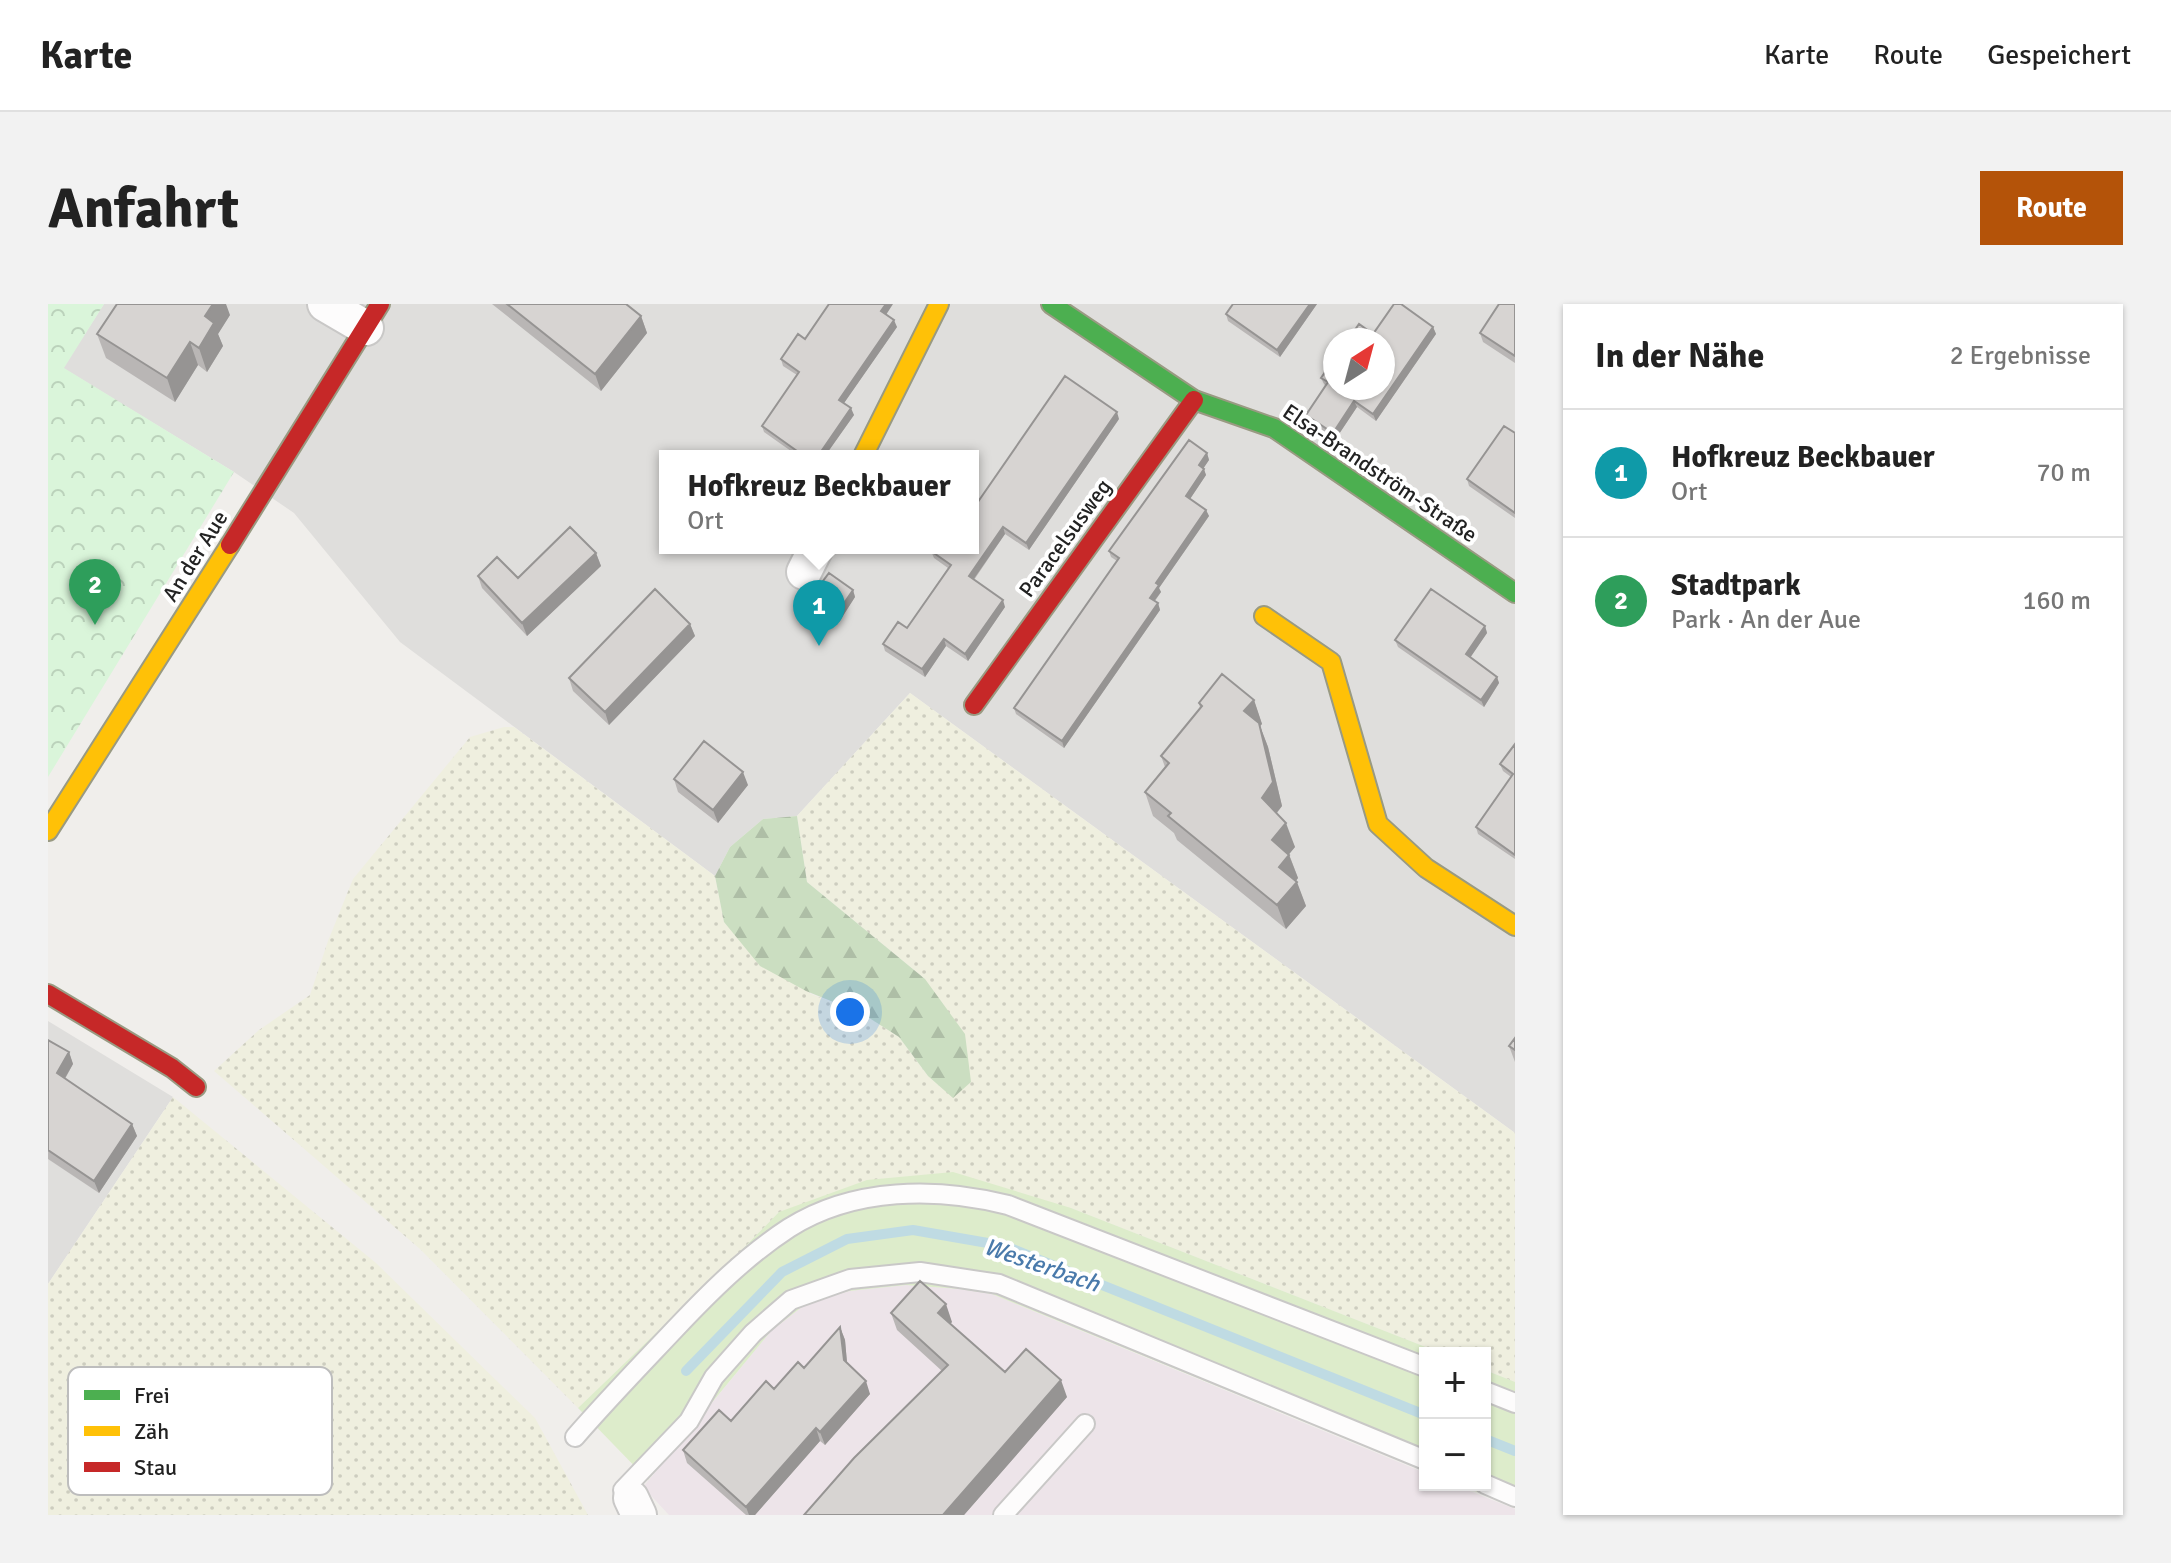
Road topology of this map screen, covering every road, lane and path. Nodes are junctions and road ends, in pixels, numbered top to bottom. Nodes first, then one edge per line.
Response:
1 (325, 304) edge
2 (939, 304) edge
3 (1051, 304) edge
4 (373, 316) edge
5 (1194, 400) junction
6 (866, 450) edge
7 (1515, 593) edge
8 (1264, 616) dead end
9 (974, 705) dead end
10 (48, 831) edge
11 (1515, 926) edge
12 (48, 994) edge
13 (196, 1087) dead end
14 (1419, 1365) edge
15 (1491, 1393) edge
16 (1515, 1403) edge
17 (1085, 1424) dead end
18 (575, 1437) dead end
19 (1419, 1458) edge
20 (1491, 1487) edge
21 (1515, 1497) edge
22 (631, 1501) edge
23 (1003, 1515) edge

1 - 4 street
2 - 6 street
3 - 5 street, Elsa-Brandström-Straße
4 - 10 street, An der Aue
5 - 7 street, Elsa-Brandström-Straße
5 - 9 street, Paracelsusweg
8 - 11 street
12 - 13 street
14 - 18 lane
15 - 16 lane
17 - 23 lane
19 - 22 lane
20 - 21 lane

